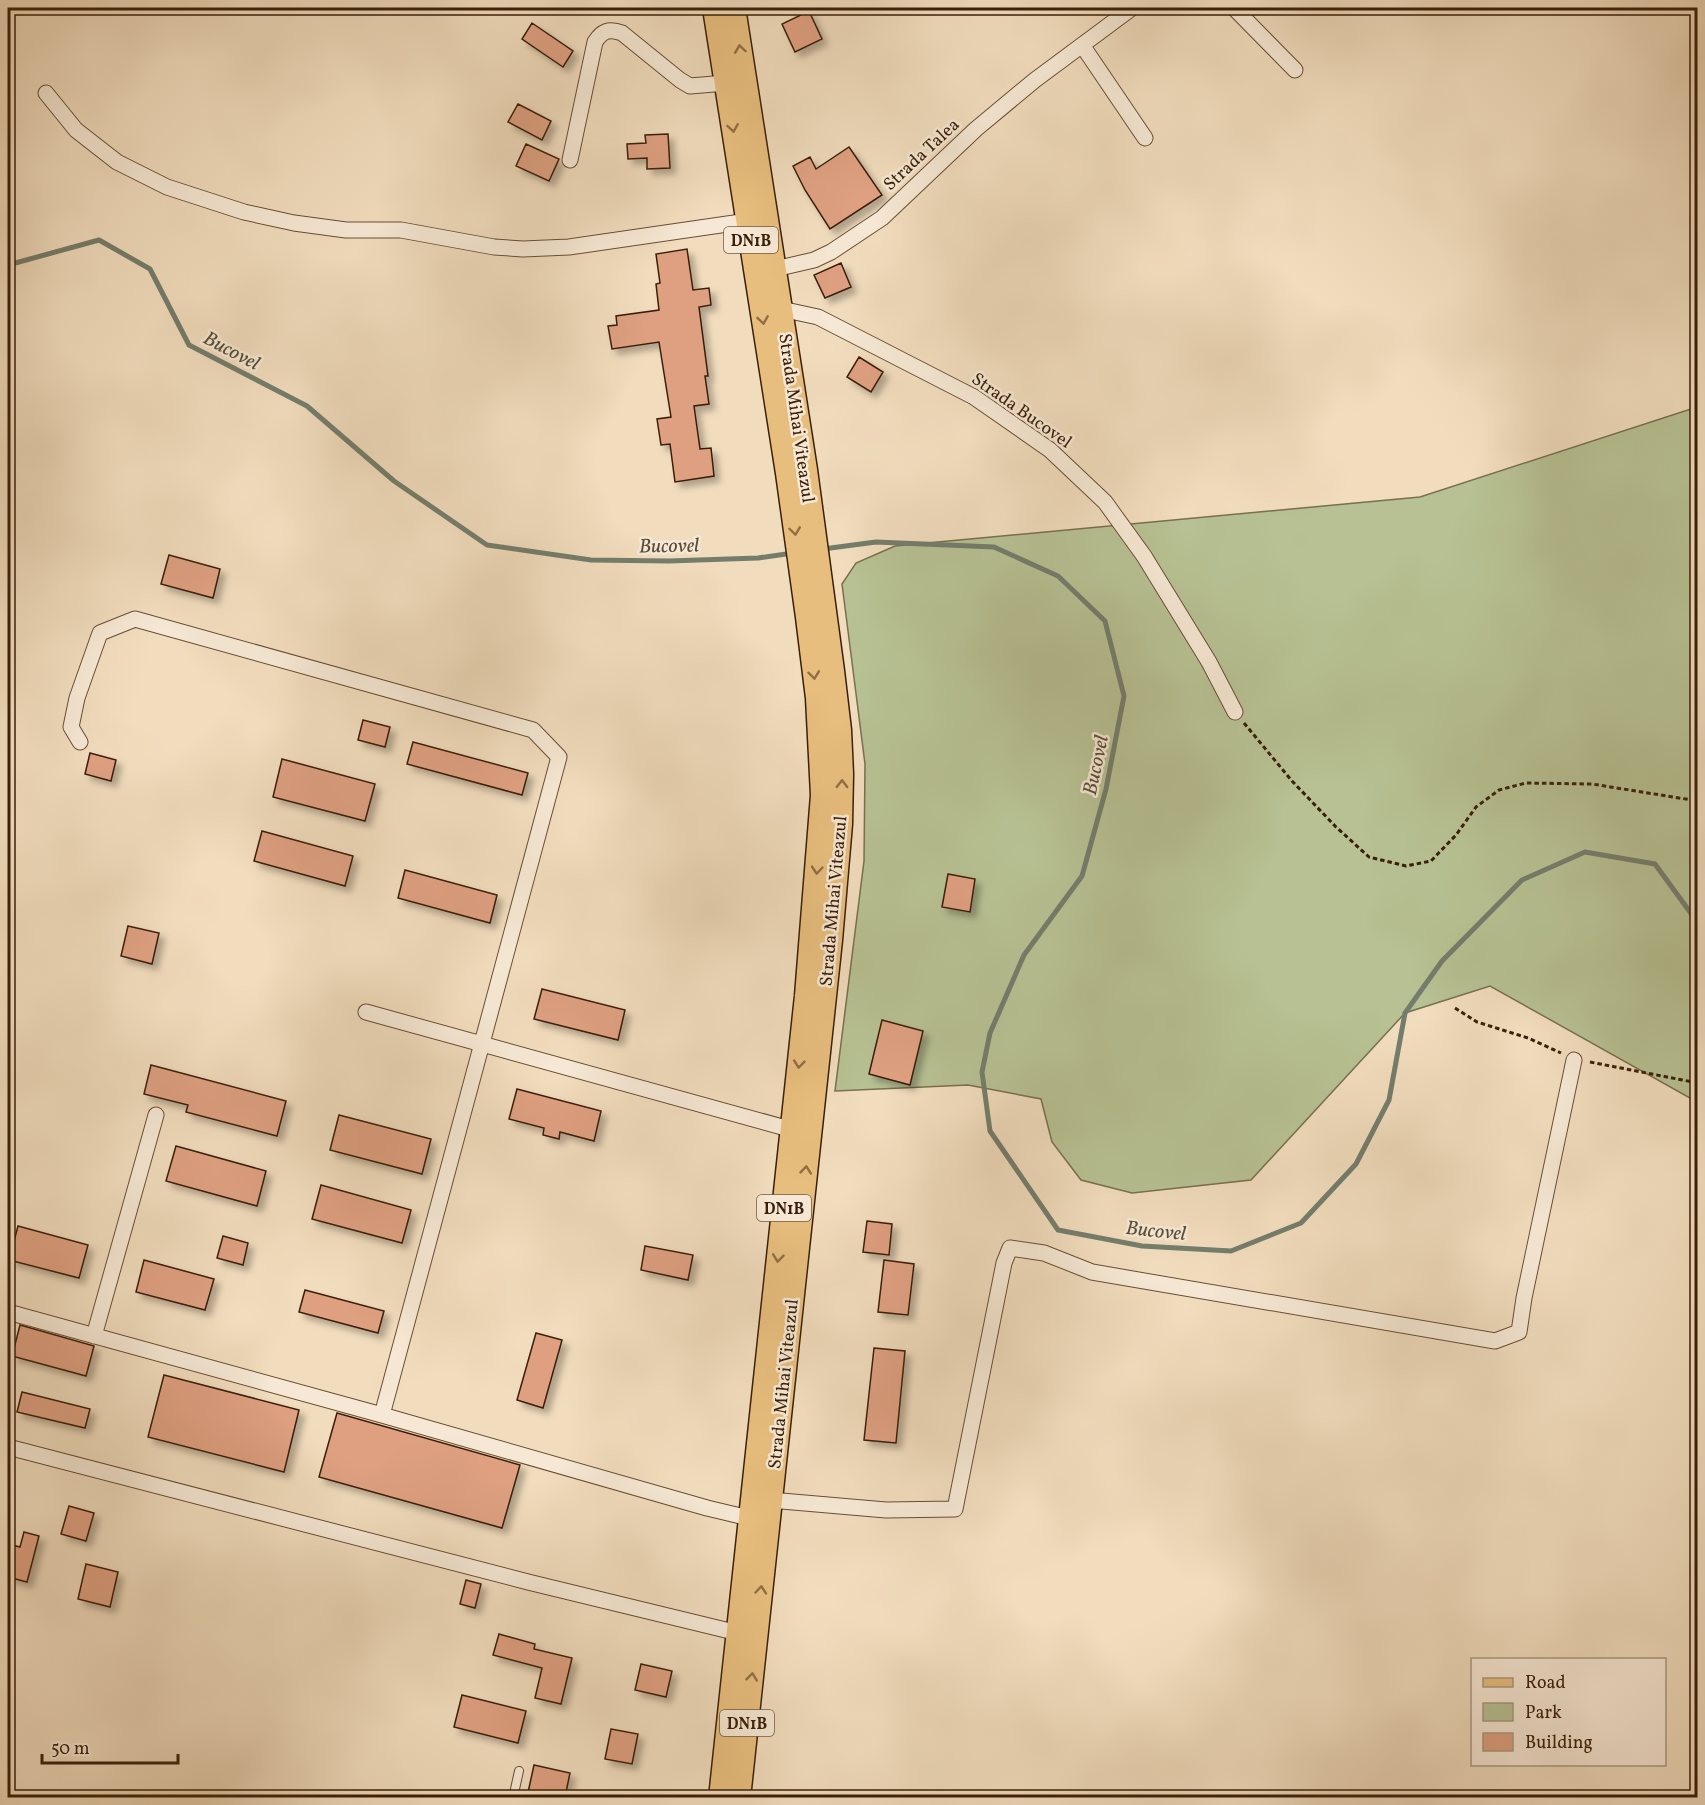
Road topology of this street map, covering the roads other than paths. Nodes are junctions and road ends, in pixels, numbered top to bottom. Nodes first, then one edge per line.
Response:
1 (714, 8) edge
2 (734, 8) edge
3 (1132, 8) edge
4 (1234, 8) edge
5 (1082, 45) junction
6 (1295, 70) dead end
7 (726, 83) junction
8 (46, 93) dead end
9 (1145, 138) dead end
10 (570, 160) dead end
11 (748, 221) junction
12 (775, 269) junction
13 (781, 309) junction
14 (796, 472) junction
15 (816, 614) junction
16 (1235, 712) road end
17 (80, 742) dead end
18 (366, 1012) dead end
19 (481, 1044) junction
20 (1574, 1060) dead end
21 (156, 1114) dead end
22 (793, 1130) junction
23 (8, 1312) edge
24 (94, 1336) junction
25 (382, 1415) junction
26 (8, 1447) edge
27 (770, 1500) junction
28 (749, 1518) junction
29 (738, 1633) junction
30 (519, 1771) dead end
31 (513, 1797) edge
32 (720, 1797) edge
33 (739, 1797) edge

1 - 7 main road, Strada Mihai Viteazul / DN1B
12 -> 2 main road, Strada Mihai Viteazul / DN1B
3 - 5 street, Strada Talea
4 - 6 street
5 - 9 street
5 - 12 street, Strada Talea
7 - 10 street
7 -> 11 main road, Strada Mihai Viteazul / DN1B
8 - 11 street
11 -> 14 main road, Strada Mihai Viteazul / DN1B
12 - 13 main road, Strada Mihai Viteazul / DN1B
13 - 14 main road, Strada Mihai Viteazul / DN1B
13 - 16 street, Strada Bucovel
14 - 15 main road, Strada Mihai Viteazul / DN1B
15 -> 22 main road, Strada Mihai Viteazul / DN1B
27 -> 15 main road, Strada Mihai Viteazul / DN1B
17 - 19 street
18 - 19 street
19 - 22 street
19 - 25 street
20 - 27 street
21 - 24 street
22 -> 28 main road, Strada Mihai Viteazul / DN1B
23 - 24 street
24 - 25 street
25 - 28 street
26 - 29 street
33 -> 27 main road, Strada Mihai Viteazul / DN1B
28 - 29 main road, Strada Mihai Viteazul / DN1B
29 - 32 main road, Strada Mihai Viteazul / DN1B
30 - 31 lane

